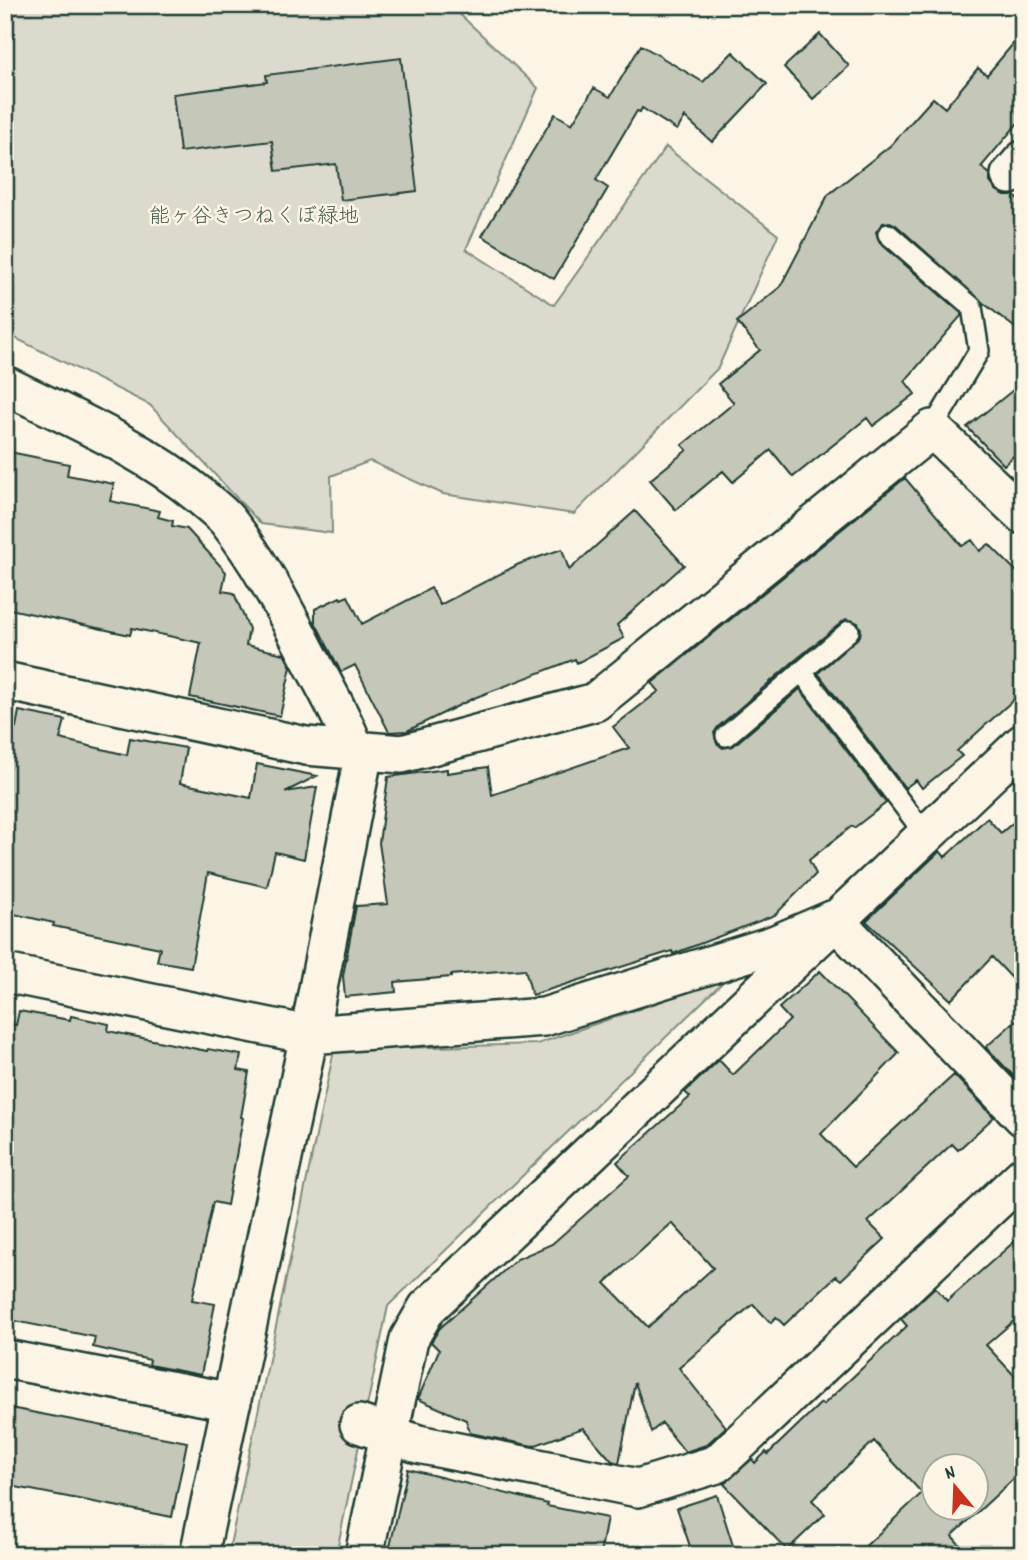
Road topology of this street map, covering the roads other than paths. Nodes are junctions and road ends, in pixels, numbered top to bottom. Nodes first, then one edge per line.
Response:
1 (888, 234) dead end
2 (5, 385) edge
3 (932, 429) junction
4 (1019, 502) edge
5 (849, 631) dead end
6 (801, 671) junction
7 (5, 681) edge
8 (726, 736) dead end
9 (1023, 743) edge
10 (356, 750) junction
11 (925, 834) junction
12 (834, 919) junction
13 (5, 972) edge
14 (309, 1035) junction
15 (1023, 1117) edge
16 (1023, 1176) edge
17 (5, 1359) edge
18 (232, 1402) junction
19 (374, 1430) junction
20 (199, 1555) edge
21 (364, 1555) edge

1 - 3 lane
2 - 10 street
3 - 4 street
3 - 10 street
5 - 6 lane
6 - 8 lane
6 - 11 lane
7 - 10 street
9 - 11 street
10 - 14 street
11 - 12 street
12 - 14 street
12 - 15 street
12 - 19 street
13 - 14 street
14 - 18 street
16 - 19 street
17 - 18 street
18 - 20 street
19 - 21 street

